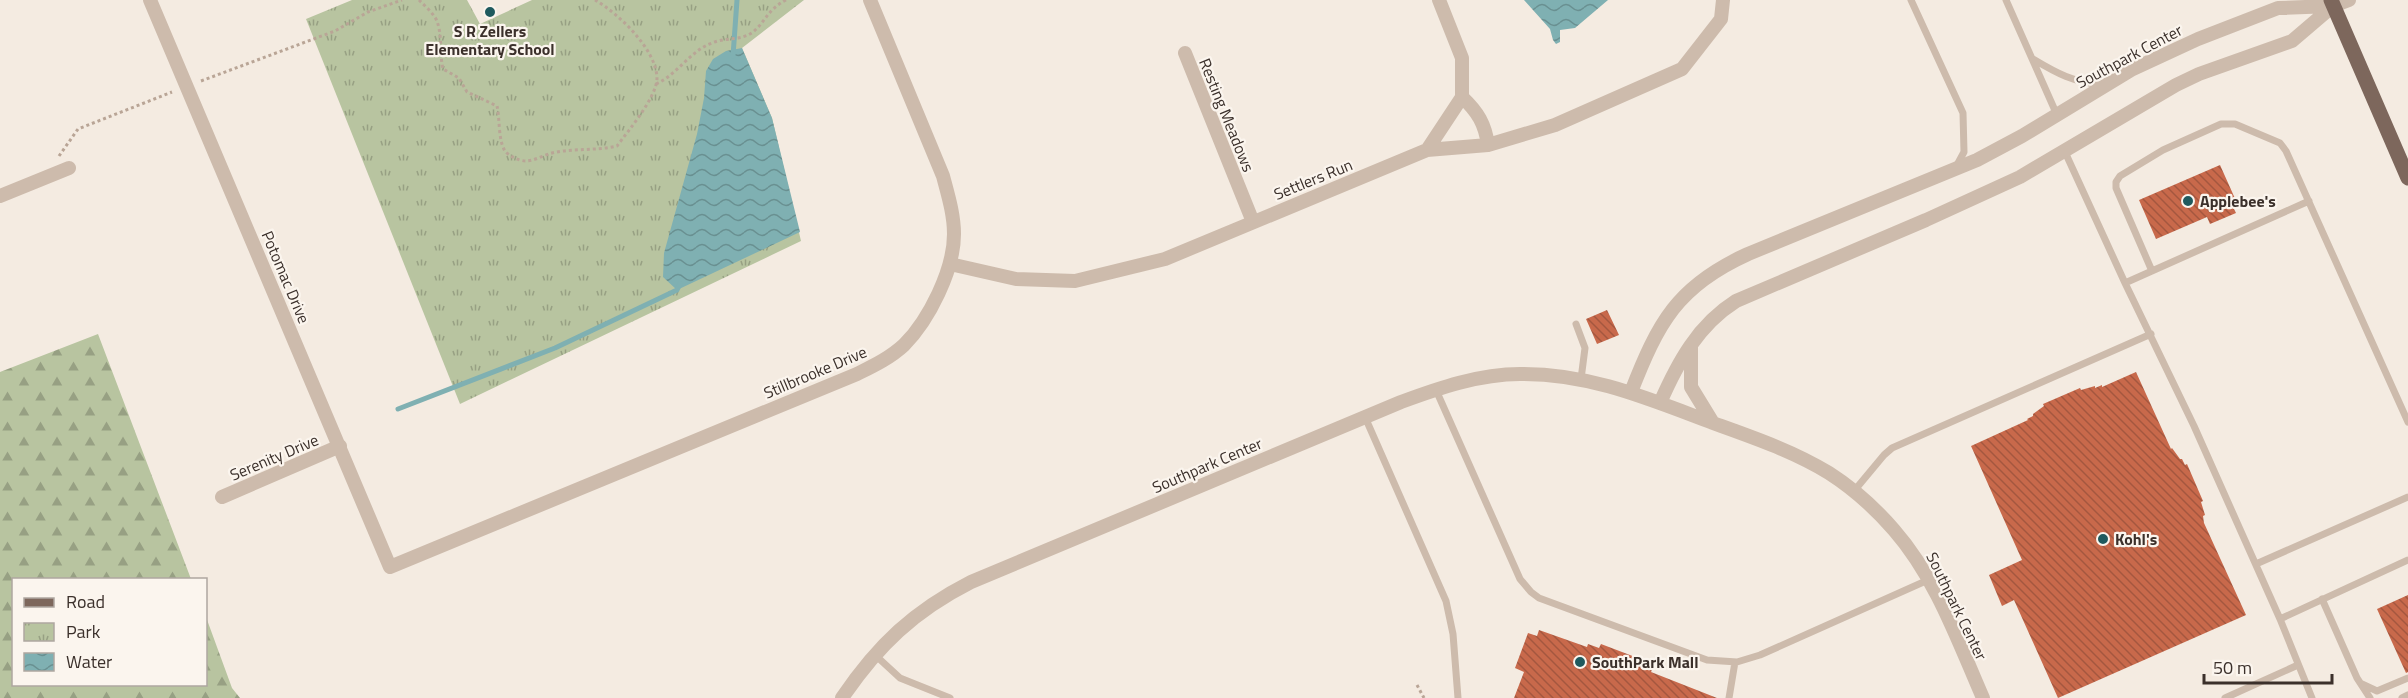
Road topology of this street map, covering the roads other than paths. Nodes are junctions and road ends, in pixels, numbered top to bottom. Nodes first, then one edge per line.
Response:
1 (150, 0) edge
2 (870, 0) edge
3 (1439, 0) edge
4 (1723, 0) edge
5 (1911, 0) edge
6 (2006, 0) edge
7 (2349, 0) edge
8 (2332, 3) edge
9 (1185, 53) dead end
10 (2032, 58) junction
11 (2105, 85) junction
12 (1462, 97) junction
13 (2057, 115) junction
14 (1488, 145) junction
15 (1427, 150) junction
16 (2066, 152) junction
17 (65, 170) road end
18 (1953, 170) junction
19 (2408, 178) edge
20 (0, 196) edge
21 (2309, 201) junction
22 (1253, 222) junction
23 (950, 264) junction
24 (2152, 271) junction
25 (2125, 283) junction
26 (1576, 324) dead end
27 (2151, 334) junction
28 (1691, 346) junction
29 (1581, 379) junction
30 (1436, 390) junction
31 (1631, 392) junction
32 (1660, 403) junction
33 (1365, 417) junction
34 (2408, 422) edge
35 (1713, 423) junction
36 (340, 446) junction
37 (1854, 491) junction
38 (222, 497) dead end
39 (2408, 497) edge
40 (2408, 560) edge
41 (2256, 564) junction
42 (390, 567) joint
43 (1929, 579) junction
44 (2322, 599) junction
45 (2280, 619) junction
46 (874, 654) junction
47 (1735, 662) junction
48 (2298, 665) junction
49 (2357, 678) junction
50 (2408, 678) edge
51 (2408, 695) edge
52 (842, 698) edge
53 (951, 698) edge
54 (1458, 698) edge
55 (1729, 698) edge
56 (1983, 698) edge
57 (2225, 698) edge
58 (2312, 698) edge
59 (2370, 698) edge
60 (2402, 698) edge

1 - 36 street, Potomac Drive
2 - 23 street, Stillbrooke Drive
3 - 12 street
4 - 14 street, Settlers Run
5 - 18 lane
6 - 10 lane
7 - 8 street
8 - 11 street, Southpark Center
8 - 16 street
8 - 19 main road
9 - 22 street, Resting Meadows
10 - 11 lane
10 - 13 lane
11 - 13 street, Southpark Center
12 - 14 street
12 - 15 street
13 - 18 street, Southpark Center
14 - 15 street, Settlers Run
15 - 22 street, Settlers Run
16 - 25 lane
16 - 28 street
17 - 20 street
18 - 31 street, Southpark Center
21 - 24 lane
21 - 24 lane
21 - 34 lane
22 - 23 street, Settlers Run
23 - 42 street, Stillbrooke Drive
24 - 25 lane
25 - 27 lane
26 - 29 lane
27 - 37 lane
27 - 41 lane
28 - 32 street
28 - 35 street
29 - 30 street, Southpark Center
29 - 31 street, Southpark Center
30 - 33 street, Southpark Center
30 - 47 lane
31 - 32 street, Southpark Center
32 - 35 street, Southpark Center
33 - 46 street, Southpark Center
33 - 54 lane
35 - 37 street, Southpark Center
36 - 38 street, Serenity Drive
36 - 42 street, Potomac Drive
37 - 43 street, Southpark Center
39 - 41 lane
40 - 44 lane
41 - 45 lane
43 - 47 lane
43 - 56 street, Southpark Center
44 - 45 lane
44 - 49 lane
45 - 48 lane
46 - 52 street, Southpark Center
46 - 53 lane
47 - 55 lane
48 - 57 lane
48 - 58 lane
49 - 50 lane
49 - 59 lane
51 - 60 lane

